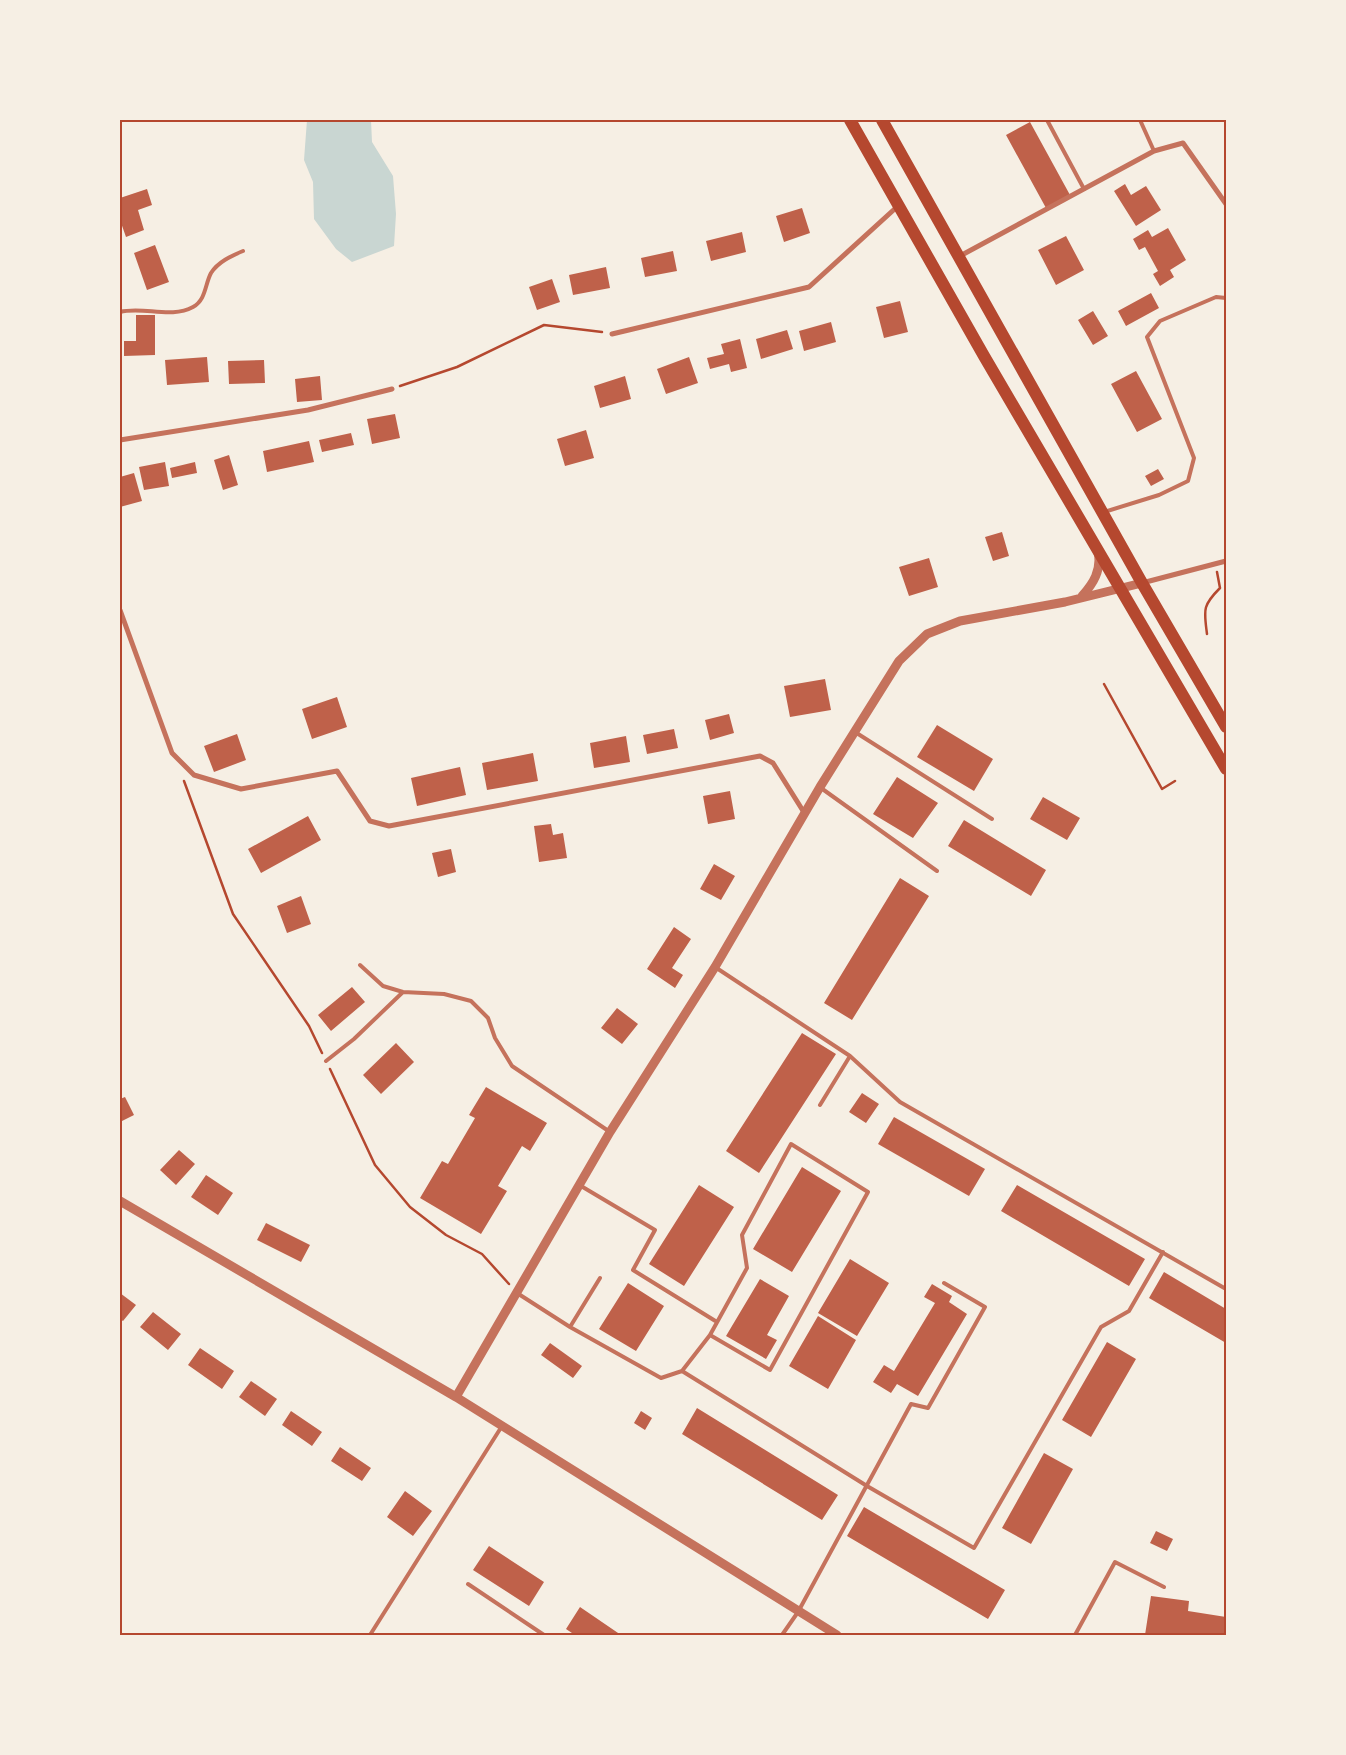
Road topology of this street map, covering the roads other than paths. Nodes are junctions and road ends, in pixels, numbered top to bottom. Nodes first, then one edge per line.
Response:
1 (850, 120) edge
2 (882, 120) edge
3 (1047, 120) edge
4 (1140, 120) edge
5 (1154, 151) junction
6 (1084, 189) junction
7 (900, 204) junction
8 (1226, 204) edge
9 (243, 251) dead end
10 (959, 257) junction
11 (1226, 298) edge
12 (120, 312) edge
13 (612, 334) road end
14 (392, 389) road end
15 (120, 440) edge
16 (1102, 513) junction
17 (1097, 550) junction
18 (1226, 561) edge
19 (1142, 583) junction
20 (1120, 588) junction
21 (1082, 596) junction
22 (120, 610) edge
23 (1226, 727) edge
24 (855, 732) junction
25 (1226, 769) edge
26 (820, 787) junction
27 (805, 814) junction
28 (992, 820) dead end
29 (937, 871) dead end
30 (360, 964) dead end
31 (715, 967) junction
32 (403, 992) junction
33 (850, 1056) junction
34 (326, 1061) road end
35 (820, 1105) dead end
36 (610, 1132) junction
37 (581, 1186) junction
38 (120, 1201) edge
39 (1163, 1252) junction
40 (600, 1278) dead end
41 (944, 1283) dead end
42 (1226, 1289) edge
43 (517, 1292) junction
44 (717, 1322) junction
45 (570, 1326) junction
46 (710, 1335) junction
47 (682, 1371) junction
48 (456, 1397) junction
49 (502, 1426) junction
50 (867, 1486) junction
51 (468, 1584) dead end
52 (1164, 1587) dead end
53 (798, 1612) junction
54 (370, 1635) edge
55 (544, 1635) edge
56 (782, 1635) edge
57 (837, 1635) edge
58 (1075, 1635) edge

1 - 7 highway
2 - 10 highway
3 - 6 lane
4 - 5 lane
5 - 6 street
5 - 8 street
6 - 10 street
7 - 13 street
7 - 17 highway
9 - 12 lane
10 - 16 highway
11 - 16 lane
14 - 15 street
16 - 19 highway
17 - 20 highway
17 - 21 street
18 - 19 street
19 - 20 street
19 - 23 highway
20 - 21 street
20 - 25 highway
21 - 24 street
22 - 27 street
24 - 26 street
24 - 28 lane
26 - 27 street
26 - 29 lane
27 - 31 street
30 - 32 lane
31 - 33 lane
31 - 36 street
32 - 34 lane
32 - 36 lane
33 - 35 lane
33 - 39 lane
36 - 37 street
37 - 43 street
37 - 44 lane
38 - 48 street
39 - 42 lane
39 - 50 lane
40 - 45 lane
41 - 50 lane
43 - 45 lane
43 - 48 street
44 - 46 lane
44 - 46 lane
45 - 47 lane
46 - 47 lane
47 - 50 lane
48 - 49 street
49 - 53 street
49 - 54 lane
50 - 53 lane
51 - 55 lane
52 - 58 lane
53 - 56 lane
53 - 57 street

